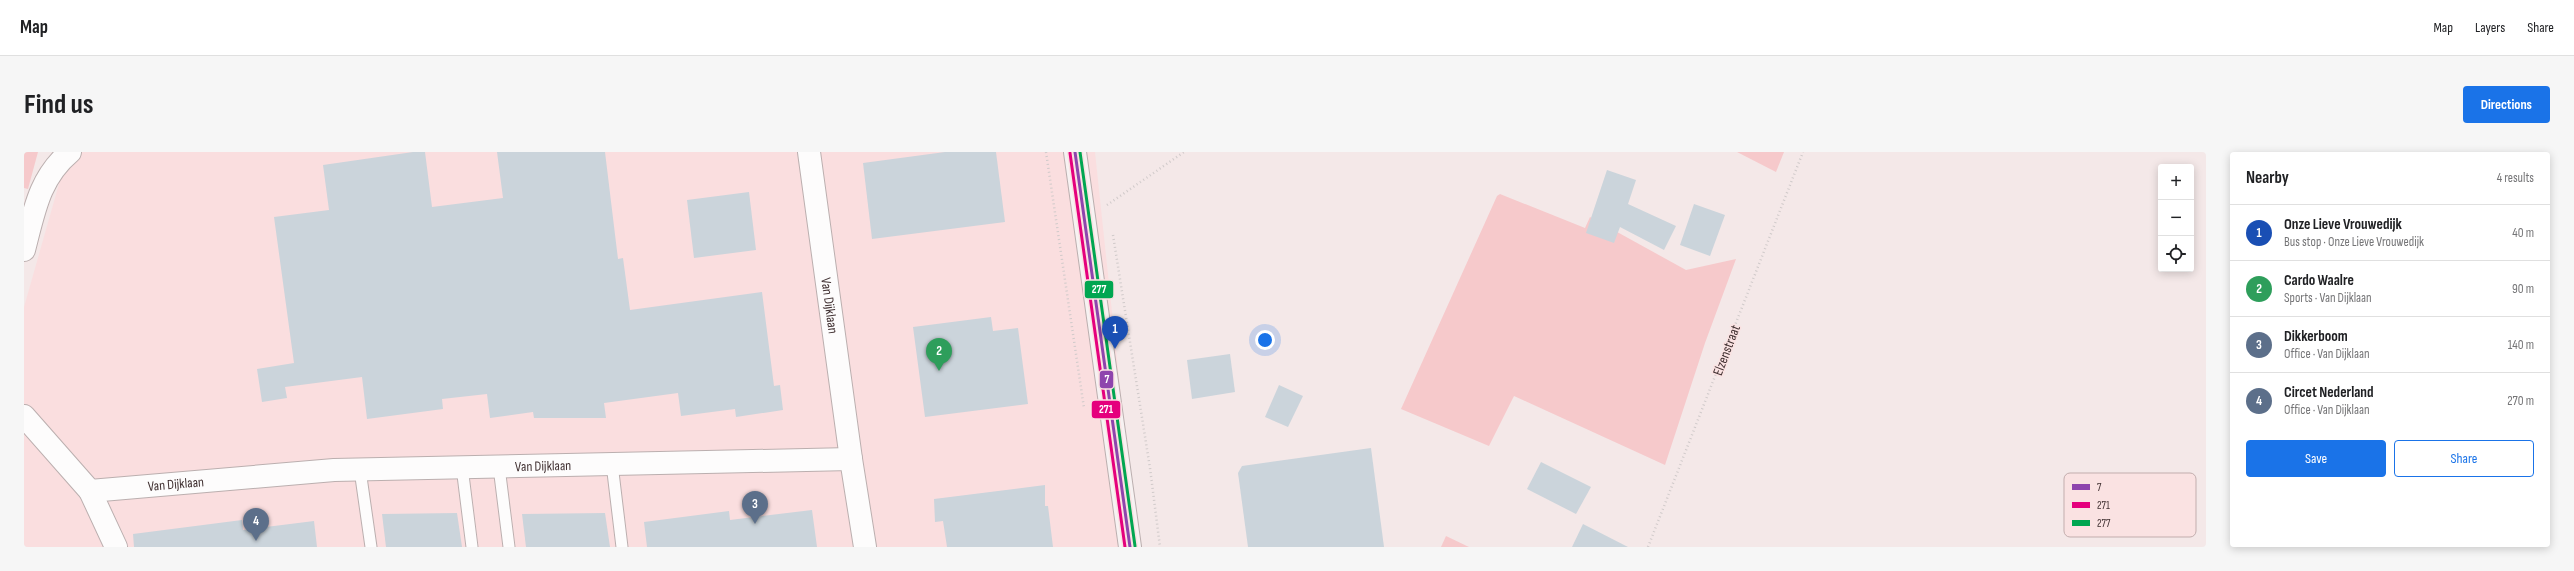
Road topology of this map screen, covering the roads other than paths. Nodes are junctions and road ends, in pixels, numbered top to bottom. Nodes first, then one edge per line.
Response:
1 (70, 152) edge
2 (809, 152) edge
3 (1075, 152) edge
4 (24, 250) edge
5 (24, 416) edge
6 (851, 459) junction
7 (612, 464) junction
8 (462, 467) junction
9 (499, 467) junction
10 (360, 470) junction
11 (90, 491) junction
12 (116, 547) edge
13 (371, 547) edge
14 (472, 547) edge
15 (509, 547) edge
16 (622, 547) edge
17 (866, 547) edge
18 (1130, 547) edge

1 - 4 street
2 - 6 street, Van Dijklaan
3 - 18 main road
5 - 11 street
6 - 7 street, Van Dijklaan
6 - 17 street, Van Dijklaan
7 - 9 street, Van Dijklaan
7 - 16 lane
8 - 9 street, Van Dijklaan
8 - 10 street, Van Dijklaan
8 - 14 lane
9 - 15 lane, Van Dijklaan
10 - 11 street, Van Dijklaan
10 - 13 lane
11 - 12 street

